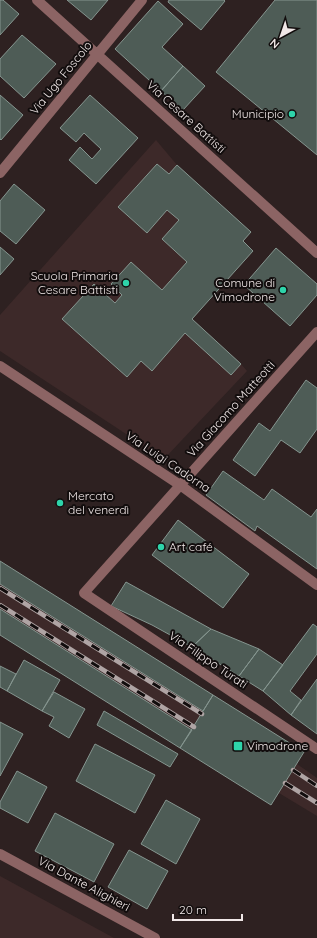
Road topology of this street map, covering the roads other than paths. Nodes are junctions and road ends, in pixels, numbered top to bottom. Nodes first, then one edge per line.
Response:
1 (37, 0) edge
2 (142, 0) edge
3 (98, 54) junction
4 (0, 173) edge
5 (317, 253) edge
6 (317, 332) edge
7 (0, 366) edge
8 (180, 485) junction
9 (317, 585) edge
10 (84, 593) joint
11 (317, 749) edge
12 (0, 854) edge
13 (156, 938) edge

1 - 3 street, Via Cesare Battisti
2 - 3 street, Via Ugo Foscolo
3 - 4 street, Via Ugo Foscolo
3 - 5 street, Via Cesare Battisti
6 - 8 street, Via Giacomo Matteotti
7 - 8 street, Via Luigi Cadorna
8 - 9 street, Via Luigi Cadorna
8 - 10 street, Via Giacomo Matteotti
10 - 11 street, Via Filippo Turati
12 - 13 street, Via Dante Alighieri

